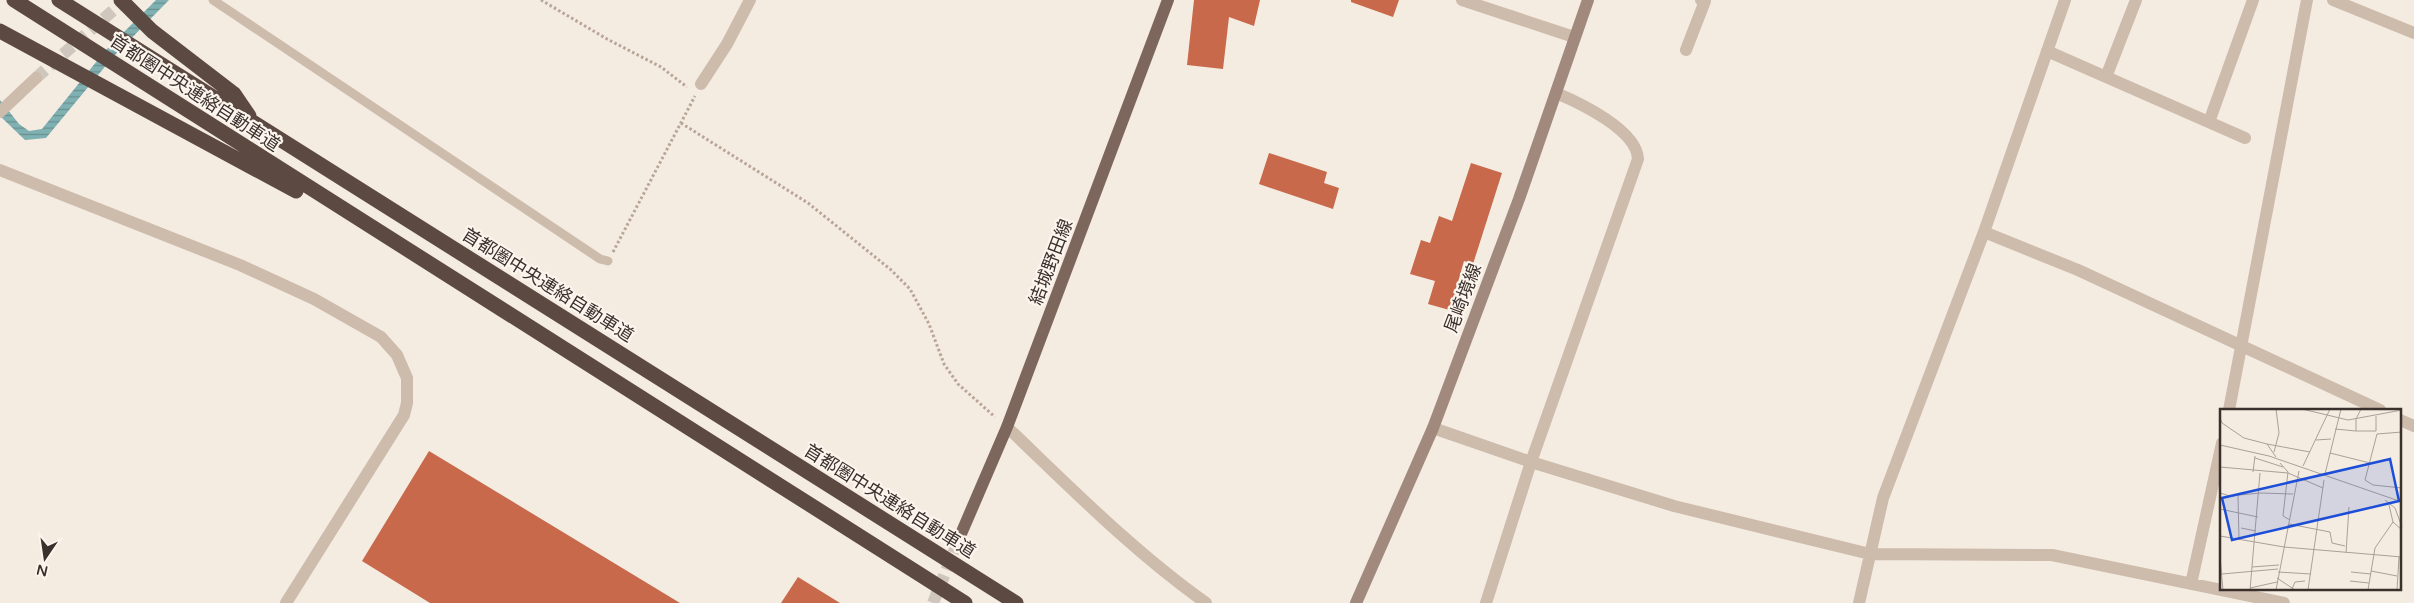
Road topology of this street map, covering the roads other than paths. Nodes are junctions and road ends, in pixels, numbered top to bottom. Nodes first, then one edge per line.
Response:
1 (14, 0) edge
2 (59, 0) edge
3 (121, 0) edge
4 (213, 0) edge
5 (750, 0) edge
6 (1168, 0) edge
7 (1462, 0) edge
8 (1588, 0) edge
9 (1701, 0) edge
10 (2065, 0) edge
11 (2136, 0) edge
12 (2253, 0) edge
13 (2308, 0) edge
14 (2333, 0) edge
15 (0, 31) edge
16 (2414, 33) edge
17 (1574, 37) junction
18 (1686, 50) dead end
19 (2047, 51) junction
20 (2106, 77) junction
21 (36, 78) tunnel mouth
22 (701, 84) road end
23 (1556, 93) junction
24 (0, 112) edge
25 (253, 122) junction
26 (2209, 122) junction
27 (2245, 138) dead end
28 (0, 170) edge
29 (1984, 232) junction
30 (406, 250) junction
31 (608, 261) road end
32 (2242, 346) junction
33 (2228, 409) edge
34 (2378, 409) edge
35 (2402, 421) edge
36 (2414, 426) edge
37 (1007, 427) junction
38 (1433, 428) junction
39 (2220, 452) edge
40 (1531, 462) junction
41 (962, 534) tunnel mouth
42 (1870, 554) junction
43 (2191, 584) junction
44 (2220, 590) edge
45 (2220, 590) edge
46 (286, 603) edge
47 (965, 603) edge
48 (1016, 603) edge
49 (1206, 603) edge
50 (1356, 603) edge
51 (1486, 603) edge
52 (1859, 603) edge
53 (2284, 603) edge

1 - 30 highway, 首都圏中央連絡自動車道
2 - 25 highway, 首都圏中央連絡自動車道
3 - 25 highway
4 - 31 lane
5 - 22 street
6 - 37 main road, 結城野田線
7 - 17 street
8 - 17 main road, 尾崎境線
9 - 18 street
10 - 19 street
11 - 20 street
12 - 26 street
13 - 32 street
14 - 16 street
15 - 30 highway
17 - 23 main road, 尾崎境線
19 - 20 street
19 - 29 street
20 - 26 street
21 - 24 street
23 - 38 main road, 尾崎境線
23 - 40 street
25 - 48 highway, 首都圏中央連絡自動車道
26 - 27 street
28 - 46 street
29 - 32 street
29 - 42 street
30 - 47 highway, 首都圏中央連絡自動車道
32 - 33 street
32 - 34 street
35 - 36 street
37 - 41 main road, 結城野田線
37 - 49 street
38 - 40 street
38 - 50 main road, 尾崎境線
39 - 43 street
40 - 42 street
40 - 51 street
42 - 43 street
42 - 52 street
43 - 44 street
45 - 53 street

